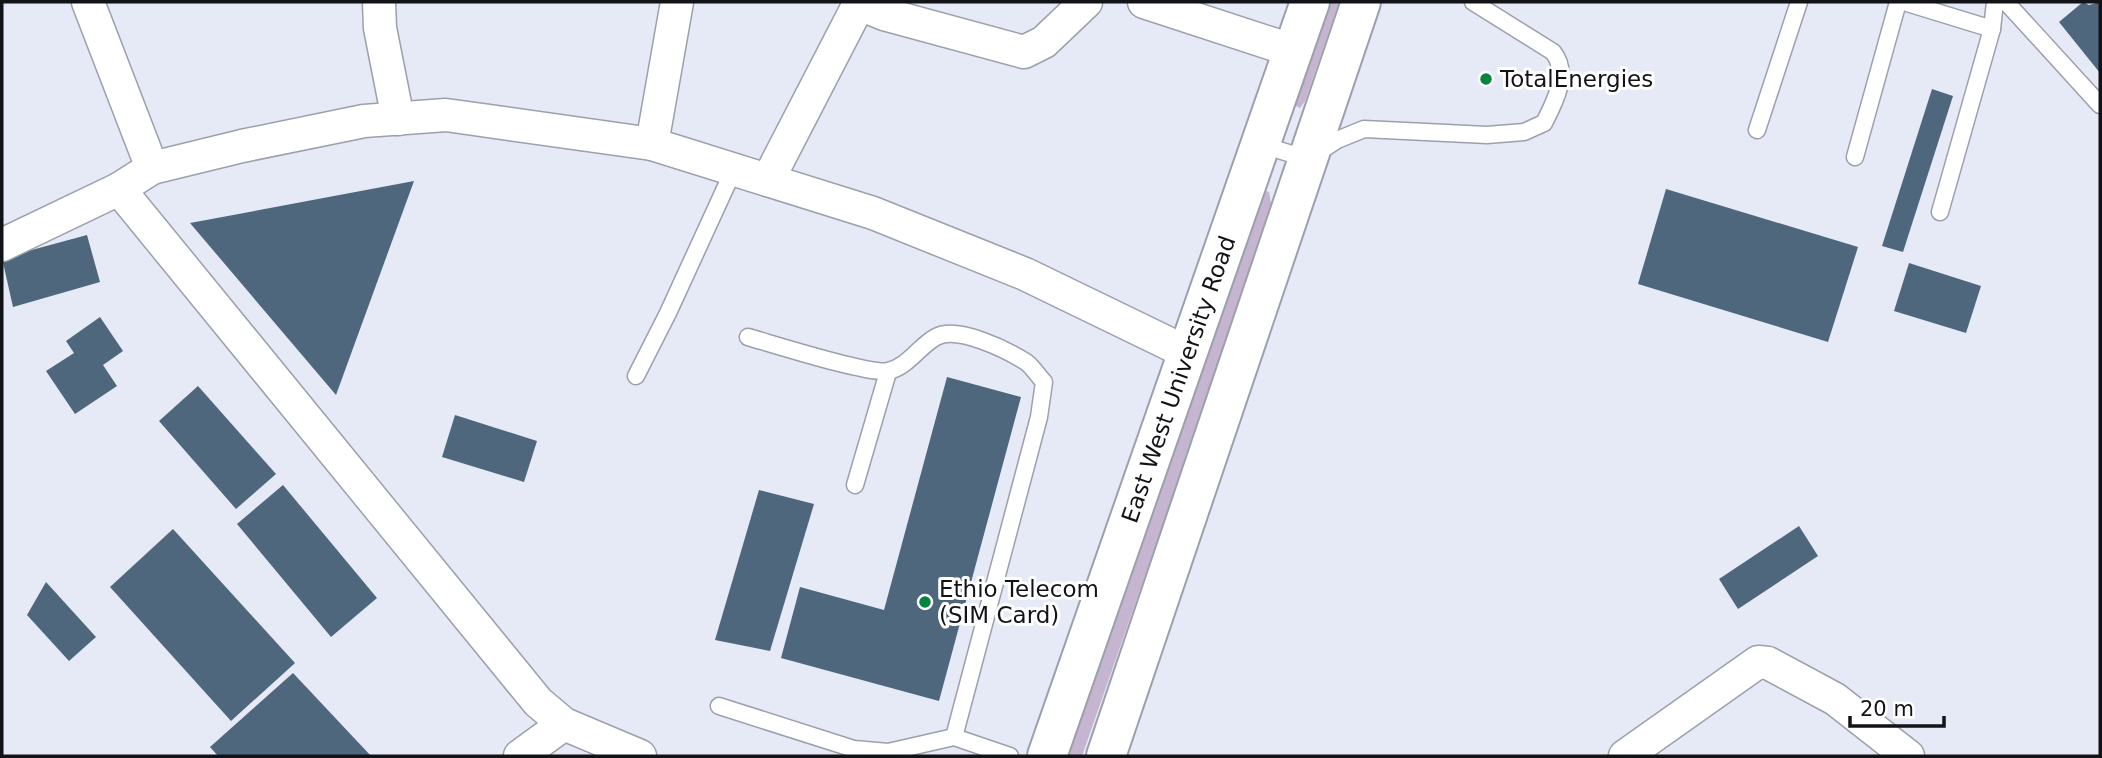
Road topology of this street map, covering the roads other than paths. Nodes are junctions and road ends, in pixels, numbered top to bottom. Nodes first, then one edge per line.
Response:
1 (88, 2) edge
2 (379, 2) edge
3 (677, 2) edge
4 (862, 2) edge
5 (1086, 2) edge
6 (1143, 2) edge
7 (1310, 2) edge
8 (1360, 2) edge
9 (1473, 2) edge
10 (1799, 2) edge
11 (1898, 2) edge
12 (1904, 2) edge
13 (1996, 2) edge
14 (2006, 2) edge
15 (1992, 29) junction
16 (1294, 51) junction
17 (2100, 104) edge
18 (398, 119) junction
19 (1757, 130) dead end
20 (652, 144) junction
21 (1262, 145) junction
22 (1855, 157) dead end
23 (1308, 159) junction
24 (152, 168) junction
25 (734, 169) junction
26 (768, 180) junction
27 (119, 189) junction
28 (1940, 212) dead end
29 (2, 245) edge
30 (748, 337) dead end
31 (1188, 352) junction
32 (888, 372) junction
33 (636, 376) dead end
34 (855, 485) dead end
35 (719, 706) dead end
36 (564, 724) junction
37 (954, 737) junction
38 (520, 756) edge
39 (640, 756) edge
40 (1010, 756) edge
41 (1047, 756) edge
42 (1106, 756) edge
43 (1625, 756) edge
44 (1908, 756) edge

1 - 24 street
2 - 18 street
3 - 20 street
4 - 5 street
4 - 26 street
6 - 16 street
7 - 16 main road, East West University Road
8 - 23 main road
9 - 23 lane
10 - 19 lane
11 - 22 lane
12 - 15 lane
13 - 15 lane
14 - 17 lane
15 - 28 lane
16 - 21 main road, East West University Road
18 - 20 street
18 - 24 street
20 - 25 street
21 - 23 lane
21 - 31 main road, East West University Road
23 - 42 main road
24 - 27 street
25 - 26 street
25 - 33 lane
26 - 31 street
27 - 29 street
27 - 36 street
30 - 32 lane
31 - 41 main road, East West University Road
32 - 34 lane
32 - 37 lane
35 - 37 lane
36 - 38 street
36 - 39 street
37 - 40 lane
43 - 44 street

